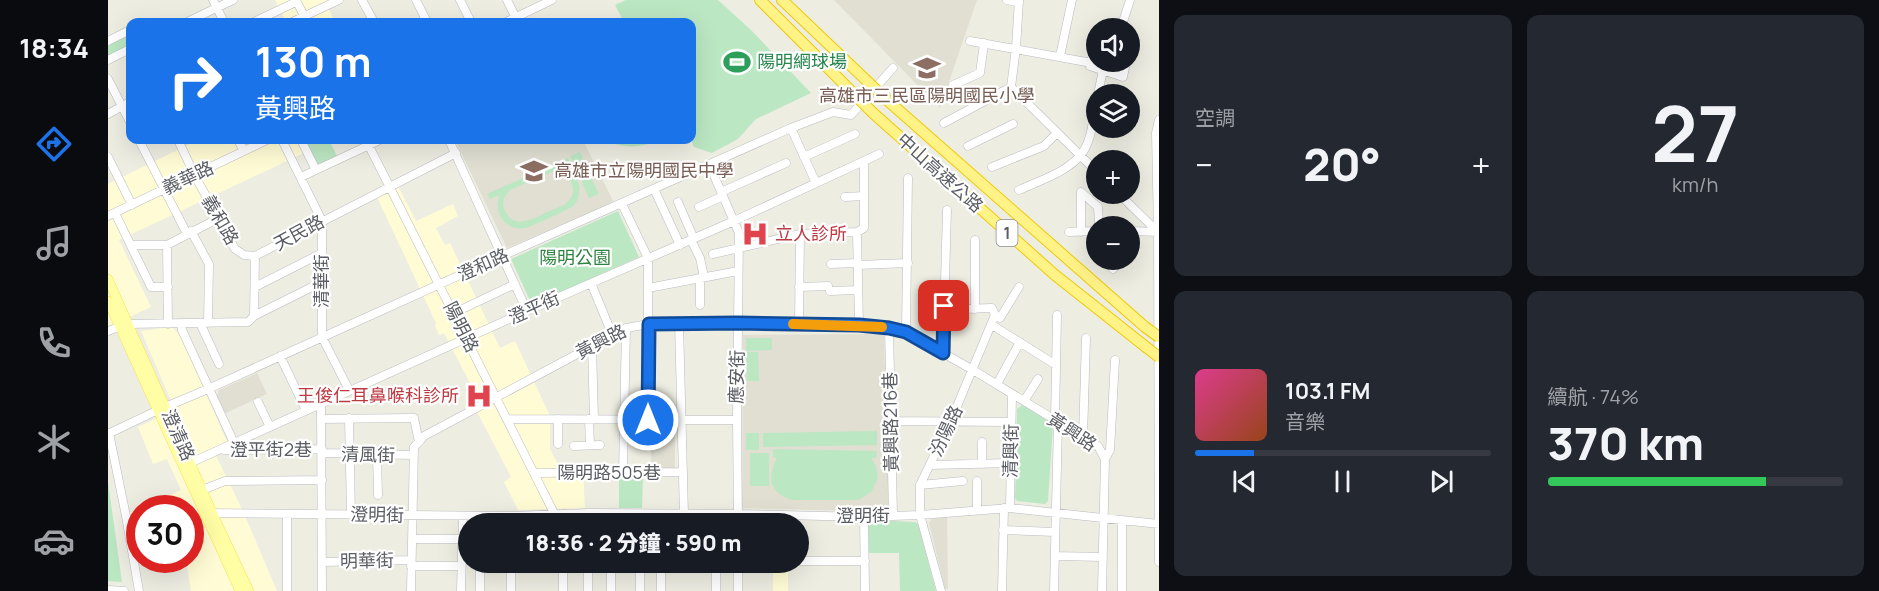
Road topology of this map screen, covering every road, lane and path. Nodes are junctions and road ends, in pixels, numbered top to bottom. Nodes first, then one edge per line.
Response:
1 (233, 0) edge
2 (339, 0) edge
3 (362, 0) edge
4 (417, 0) edge
5 (460, 0) edge
6 (507, 0) edge
7 (552, 0) edge
8 (760, 0) edge
9 (782, 0) edge
10 (1006, 0) edge
11 (1072, 0) edge
12 (1130, 0) edge
13 (296, 1) edge
14 (1019, 1) edge
15 (215, 4) edge
16 (193, 18) edge
17 (222, 18) edge
18 (262, 18) edge
19 (304, 18) edge
20 (308, 18) edge
21 (372, 18) edge
22 (425, 18) edge
23 (469, 18) edge
24 (516, 18) joint
25 (1124, 18) edge
26 (126, 32) edge
27 (108, 41) edge
28 (970, 41) dead end
29 (984, 43) junction
30 (1016, 48) junction
31 (126, 51) edge
32 (1060, 56) junction
33 (108, 60) edge
34 (1086, 62) edge
35 (893, 68) dead end
36 (1108, 72) edge
37 (1124, 72) edge
38 (108, 79) edge
39 (953, 85) dead end
40 (1011, 87) junction
41 (126, 104) edge
42 (108, 114) edge
43 (1159, 120) edge
44 (945, 123) dead end
45 (1013, 124) dead end
46 (791, 128) junction
47 (1057, 133) junction
48 (855, 134) dead end
49 (1089, 138) edge
50 (141, 144) edge
51 (180, 144) edge
52 (240, 144) edge
53 (259, 144) edge
54 (284, 144) edge
55 (303, 144) edge
56 (364, 144) edge
57 (369, 144) edge
58 (451, 144) edge
59 (968, 146) dead end
60 (244, 151) junction
61 (456, 153) junction
62 (879, 154) dead end
63 (1081, 156) junction
64 (108, 157) edge
65 (804, 157) junction
66 (864, 161) junction
67 (1086, 161) edge
68 (786, 163) dead end
69 (709, 164) junction
70 (992, 167) dead end
71 (316, 170) junction
72 (1158, 170) edge
73 (195, 176) junction
74 (301, 177) junction
75 (908, 178) dead end
76 (816, 183) junction
77 (390, 186) junction
78 (164, 189) junction
79 (654, 189) junction
80 (1019, 190) dead end
81 (722, 194) junction
82 (864, 196) junction
83 (845, 197) dead end
84 (678, 202) dead end
85 (622, 204) junction
86 (1130, 204) edge
87 (132, 205) junction
88 (699, 207) dead end
89 (947, 210) dead end
90 (112, 214) edge
91 (1098, 216) edge
92 (219, 218) junction
93 (322, 221) junction
94 (734, 221) junction
95 (1140, 231) edge
96 (189, 232) junction
97 (857, 232) junction
98 (1069, 232) dead end
99 (1081, 232) junction
100 (1086, 232) edge
101 (1159, 232) edge
102 (800, 234) junction
103 (692, 239) junction
104 (975, 240) dead end
105 (131, 245) junction
106 (167, 245) junction
107 (680, 245) junction
108 (739, 249) junction
109 (322, 253) junction
110 (713, 254) dead end
111 (255, 256) junction
112 (502, 256) junction
113 (648, 258) junction
114 (908, 263) junction
115 (831, 264) dead end
116 (858, 264) junction
117 (1159, 265) edge
118 (738, 271) junction
119 (702, 278) junction
120 (108, 279) edge
121 (322, 282) junction
122 (591, 283) junction
123 (440, 284) junction
124 (515, 284) junction
125 (1019, 286) dead end
126 (168, 287) junction
127 (255, 287) junction
128 (799, 287) junction
129 (648, 288) junction
130 (1159, 289) edge
131 (858, 290) junction
132 (108, 301) edge
133 (700, 305) dead end
134 (961, 309) dead end
135 (975, 309) junction
136 (527, 311) junction
137 (454, 313) junction
138 (995, 315) junction
139 (1057, 315) dead end
140 (254, 316) junction
141 (204, 323) junction
142 (679, 323) junction
143 (738, 323) junction
144 (168, 324) junction
145 (181, 324) junction
146 (649, 324) junction
147 (799, 324) junction
148 (992, 324) junction
149 (123, 325) junction
150 (859, 325) junction
151 (626, 327) junction
152 (889, 328) junction
153 (108, 332) edge
154 (906, 332) junction
155 (612, 334) junction
156 (322, 337) junction
157 (1159, 337) edge
158 (1086, 338) dead end
159 (467, 339) junction
160 (1020, 342) junction
161 (592, 346) junction
162 (943, 353) junction
163 (280, 356) junction
164 (1159, 357) edge
165 (1115, 360) dead end
166 (219, 364) dead end
167 (1056, 365) junction
168 (973, 370) junction
169 (1038, 379) dead end
170 (998, 384) junction
171 (208, 389) junction
172 (349, 390) junction
173 (1012, 394) junction
174 (496, 397) junction
175 (1024, 401) junction
176 (258, 402) dead end
177 (321, 403) junction
178 (161, 408) junction
179 (306, 410) junction
180 (321, 418) junction
181 (349, 418) junction
182 (507, 419) junction
183 (558, 419) junction
184 (592, 419) junction
185 (624, 419) junction
186 (648, 420) junction
187 (682, 420) junction
188 (736, 420) junction
189 (890, 421) junction
190 (1011, 422) junction
191 (1057, 422) junction
192 (950, 423) junction
193 (270, 427) junction
194 (108, 434) edge
195 (1083, 437) junction
196 (419, 442) junction
197 (982, 442) dead end
198 (234, 443) junction
199 (558, 444) dead end
200 (590, 445) junction
201 (600, 445) dead end
202 (574, 446) dead end
203 (219, 450) junction
204 (322, 451) junction
205 (350, 454) junction
206 (377, 455) junction
207 (413, 455) junction
208 (1105, 459) junction
209 (190, 463) junction
210 (982, 464) junction
211 (1010, 464) junction
212 (930, 465) junction
213 (623, 472) junction
214 (683, 472) junction
215 (534, 473) junction
216 (322, 480) junction
217 (963, 481) dead end
218 (977, 481) dead end
219 (1159, 482) edge
220 (920, 485) junction
221 (202, 490) junction
222 (378, 495) dead end
223 (1007, 508) junction
224 (977, 510) junction
225 (1056, 512) junction
226 (209, 513) junction
227 (558, 513) edge
228 (684, 513) edge
229 (738, 513) edge
230 (287, 514) junction
231 (322, 514) junction
232 (351, 514) junction
233 (413, 515) junction
234 (458, 516) edge
235 (809, 516) edge
236 (893, 516) junction
237 (920, 516) junction
238 (864, 517) junction
239 (1105, 519) junction
240 (1122, 521) junction
241 (1159, 524) edge
242 (1004, 530) junction
243 (1055, 532) junction
244 (412, 539) junction
245 (458, 539) edge
246 (1055, 556) junction
247 (1103, 557) junction
248 (809, 561) edge
249 (864, 561) junction
250 (322, 562) junction
251 (1159, 562) edge
252 (411, 563) junction
253 (458, 566) edge
254 (461, 573) edge
255 (480, 573) edge
256 (511, 573) edge
257 (563, 573) edge
258 (588, 573) edge
259 (611, 573) edge
260 (640, 573) edge
261 (661, 573) edge
262 (716, 573) edge
263 (738, 573) edge
264 (108, 590) edge
265 (123, 591) edge
266 (139, 591) edge
267 (240, 591) edge
268 (249, 591) edge
269 (287, 591) edge
270 (322, 591) edge
271 (411, 591) edge
272 (461, 591) edge
273 (480, 591) edge
274 (511, 591) edge
275 (563, 591) edge
276 (588, 591) edge
277 (611, 591) edge
278 (640, 591) edge
279 (661, 591) edge
280 (716, 591) edge
281 (738, 591) edge
282 (865, 591) edge
283 (941, 591) edge
284 (1002, 591) edge
285 (1054, 591) edge
286 (1102, 591) edge
287 (1122, 591) edge

1 - 15 street
2 - 20 street
3 - 21 street
4 - 22 street
5 - 23 street
6 - 24 street
7 - 24 street
8 - 164 highway, 中山高速公路 / 1, bridge
9 - 157 highway, 中山高速公路 / 1, bridge
10 - 14 street
11 - 32 street
12 - 25 street
13 - 18 street
13 - 19 street
14 - 30 street
15 - 16 street
15 - 17 street
26 - 27 street
28 - 29 street
29 - 30 street
29 - 39 street
30 - 32 street
30 - 40 street
31 - 33 street
32 - 34 street
35 - 46 street, 澄和路
36 - 37 street
38 - 41 street
40 - 44 street
40 - 47 street
41 - 42 street
43 - 72 street
45 - 59 street
46 - 65 street
46 - 69 street, 澄和路
47 - 63 street
47 - 70 street
48 - 65 street
49 - 63 street
50 - 78 street
51 - 73 street, 義和路
52 - 60 street
53 - 60 street, 義華路
54 - 74 street, 清華街
55 - 71 street
56 - 71 street
57 - 77 street, 陽明路
58 - 61 street
60 - 73 street, 義華路
61 - 77 street, 天民路
61 - 112 street
62 - 66 street, 澄平街
63 - 67 street
63 - 80 street
64 - 87 street
65 - 76 street
66 - 76 street, 澄平街
66 - 82 street
68 - 81 street
69 - 79 street, 澄和路
69 - 81 street, 應安街
71 - 74 street
72 - 101 street
73 - 78 street, 義華路
73 - 92 street, 義和路
74 - 93 street, 清華街
75 - 114 street
76 - 94 street, 澄平街
77 - 93 street, 天民路
77 - 123 street, 陽明路
78 - 87 street, 義華路
78 - 96 street
79 - 85 street, 澄和路
79 - 107 street
81 - 88 street
81 - 94 street, 應安街
82 - 83 street
82 - 97 street
84 - 103 street
85 - 112 street, 澄和路
85 - 113 street
86 - 101 street
87 - 90 street, 義華路
89 - 162 street
90 - 105 street
91 - 99 street
92 - 96 street
92 - 111 street, 義和路
93 - 109 street, 清華街
93 - 111 street, 天民路
94 - 103 street, 澄平街
94 - 108 street, 應安街
95 - 101 street
96 - 106 street
96 - 141 street
97 - 102 street
97 - 116 street
98 - 99 street
99 - 100 street
101 - 117 street
102 - 108 street
102 - 128 street
103 - 107 street, 澄平街
103 - 119 street
104 - 135 street
105 - 106 street
105 - 126 street
106 - 126 street
107 - 113 street, 澄平街
108 - 110 street
108 - 118 street, 應安街
109 - 121 street, 清華街
109 - 127 street
111 - 127 street, 天民路
112 - 123 street, 澄和路
112 - 124 street
113 - 122 street, 澄平街
113 - 129 street
114 - 116 street
114 - 154 street
115 - 116 street
116 - 131 street
117 - 130 street
118 - 119 street
118 - 143 street, 應安街
119 - 129 street
119 - 133 street
120 - 149 main road, 澄清路
121 - 140 street
121 - 156 street, 清華街
122 - 136 street, 澄平街
122 - 155 street
123 - 137 street, 陽明路
123 - 156 street, 澄和路
124 - 136 street
124 - 137 street
125 - 138 street, 汾陽路
126 - 144 street
127 - 140 street, 天民路
128 - 131 street
128 - 147 street
129 - 146 street
130 - 219 street
131 - 150 street
132 - 149 main road, 澄清路
134 - 135 street
135 - 138 street
136 - 159 street, 澄平街
137 - 159 street, 陽明路
138 - 148 street, 汾陽路
139 - 167 street
140 - 141 street
141 - 145 street
141 - 166 street
142 - 143 street, 黃興路
142 - 146 street, 黃興路
142 - 187 street
143 - 147 street, 黃興路
143 - 188 street, 應安街
144 - 145 street
144 - 149 street
145 - 171 street
146 - 151 street, 黃興路
146 - 186 street
147 - 150 street, 黃興路
148 - 160 street
148 - 168 street, 汾陽路
149 - 153 street
149 - 178 main road, 澄清路
150 - 152 street, 黃興路
151 - 155 street, 黃興路
151 - 185 street
152 - 154 street, 黃興路
152 - 189 street, 黃興路216巷
154 - 162 street, 黃興路
155 - 161 street, 黃興路
156 - 163 street, 澄和路
156 - 172 street, 清華街
158 - 195 street
159 - 172 street, 澄平街
159 - 174 street, 陽明路
160 - 167 street
160 - 170 street
161 - 174 street, 黃興路
161 - 184 street
162 - 168 street, 黃興路
163 - 171 street, 澄和路
163 - 179 street
165 - 208 street
167 - 191 street
168 - 170 street, 黃興路
168 - 192 street, 汾陽路
169 - 175 street
170 - 173 street, 黃興路
171 - 178 street, 澄和路
171 - 198 street
172 - 177 street, 澄平街
173 - 175 street, 黃興路
173 - 190 street, 清興街
174 - 182 street, 陽明路
174 - 196 street, 黃興路
175 - 191 street, 黃興路
176 - 193 street
177 - 179 street, 澄平街
177 - 180 street
178 - 194 street, 澄和路
178 - 209 main road, 澄清路
178 - 226 main road, 澄清路
179 - 193 street, 澄平街
180 - 181 street
180 - 204 street
181 - 196 street
181 - 205 street
182 - 183 street
182 - 215 street, 陽明路
183 - 184 street
183 - 199 street
184 - 185 street
184 - 200 street
185 - 186 street
185 - 213 street
186 - 187 street
187 - 188 street
187 - 214 street
188 - 229 street, 應安街
189 - 192 street
189 - 236 street, 黃興路216巷
190 - 192 street
190 - 211 street, 清興街
191 - 195 street, 黃興路
191 - 225 street
192 - 212 street, 汾陽路
193 - 198 street, 澄平街
194 - 266 street
195 - 208 street, 黃興路
196 - 207 street
197 - 210 street
198 - 203 street, 澄平街
200 - 201 street
200 - 202 street
203 - 204 street, 澄平街2巷
203 - 209 street, 澄平街
204 - 205 street, 清風街
204 - 216 street
205 - 206 street, 清風街
205 - 232 street
206 - 207 street, 清風街
206 - 222 street
207 - 233 street
208 - 239 street, 黃興路
209 - 221 main road, 澄清路
210 - 211 street
210 - 212 street
211 - 223 street, 清興街
212 - 220 street, 汾陽路
213 - 214 street, 陽明路505巷
213 - 215 street, 陽明路505巷
214 - 228 street
215 - 227 street, 陽明路
216 - 221 street
216 - 231 street
217 - 220 street
218 - 224 street
219 - 241 street
220 - 237 street, 汾陽路
221 - 226 main road, 澄清路
223 - 224 street, 澄明街
223 - 225 street, 澄明街
223 - 242 street, 清興街
224 - 237 street, 澄明街
225 - 239 street, 澄明街
225 - 243 street
226 - 230 street, 澄明街
226 - 267 main road, 澄清路
226 - 268 main road, 澄清路
230 - 231 street, 澄明街
230 - 269 street
231 - 232 street, 澄明街
231 - 250 street
232 - 233 street, 澄明街
233 - 234 street, 澄明街
233 - 244 street
235 - 238 street, 澄明街
236 - 237 street, 澄明街
236 - 238 street, 澄明街
237 - 283 street, 汾陽路
238 - 249 street
239 - 240 street, 澄明街
239 - 247 street, 黃興路
240 - 241 street, 澄明街
240 - 287 street
241 - 251 street
242 - 243 street
242 - 284 street, 清興街
243 - 246 street
244 - 245 street
244 - 252 street
246 - 247 street
246 - 285 street
247 - 286 street, 黃興路
248 - 249 street
249 - 282 street
250 - 252 street, 明華街
250 - 270 street
252 - 253 street, 明華街
252 - 271 street
254 - 272 street
255 - 273 street
256 - 274 street
257 - 275 street
258 - 276 street
259 - 277 street
260 - 278 street
261 - 279 street
262 - 280 street
263 - 281 street
264 - 265 street

